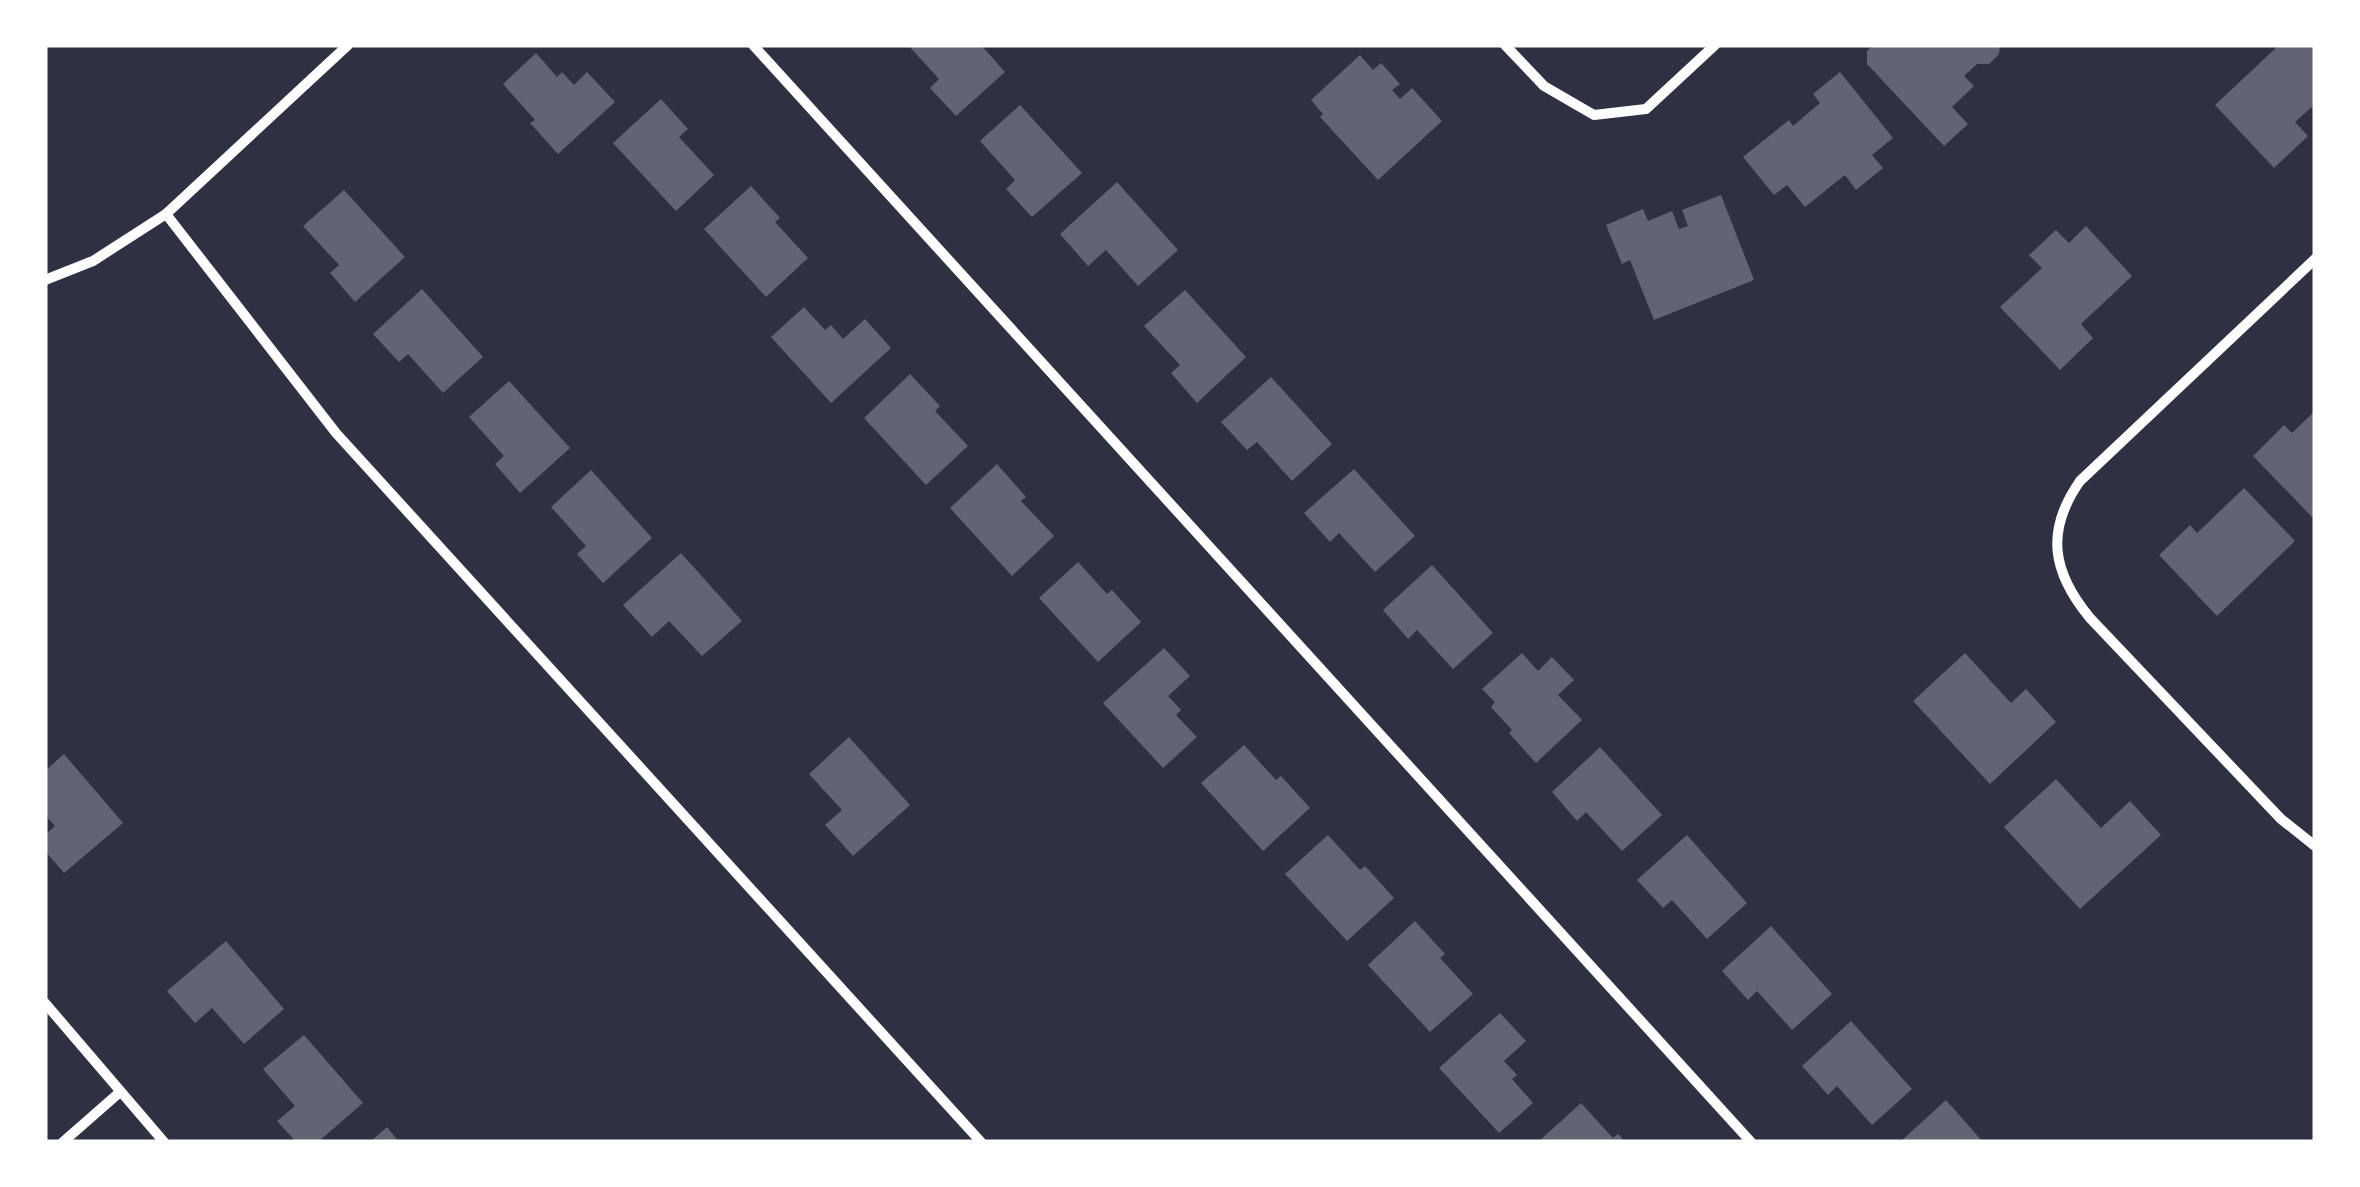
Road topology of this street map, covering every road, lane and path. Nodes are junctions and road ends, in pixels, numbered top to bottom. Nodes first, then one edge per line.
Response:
1 (348, 45) edge
2 (753, 45) edge
3 (1505, 45) edge
4 (1715, 45) edge
5 (166, 214) junction
6 (2315, 259) edge
7 (45, 280) edge
8 (2315, 846) edge
9 (45, 1003) edge
10 (120, 1092) junction
11 (63, 1142) edge
12 (164, 1142) edge
13 (981, 1142) edge
14 (1751, 1142) edge

1 - 5 street
2 - 14 street
3 - 4 street
5 - 7 street
5 - 13 street
6 - 8 street
9 - 10 street
10 - 11 street
10 - 12 street

